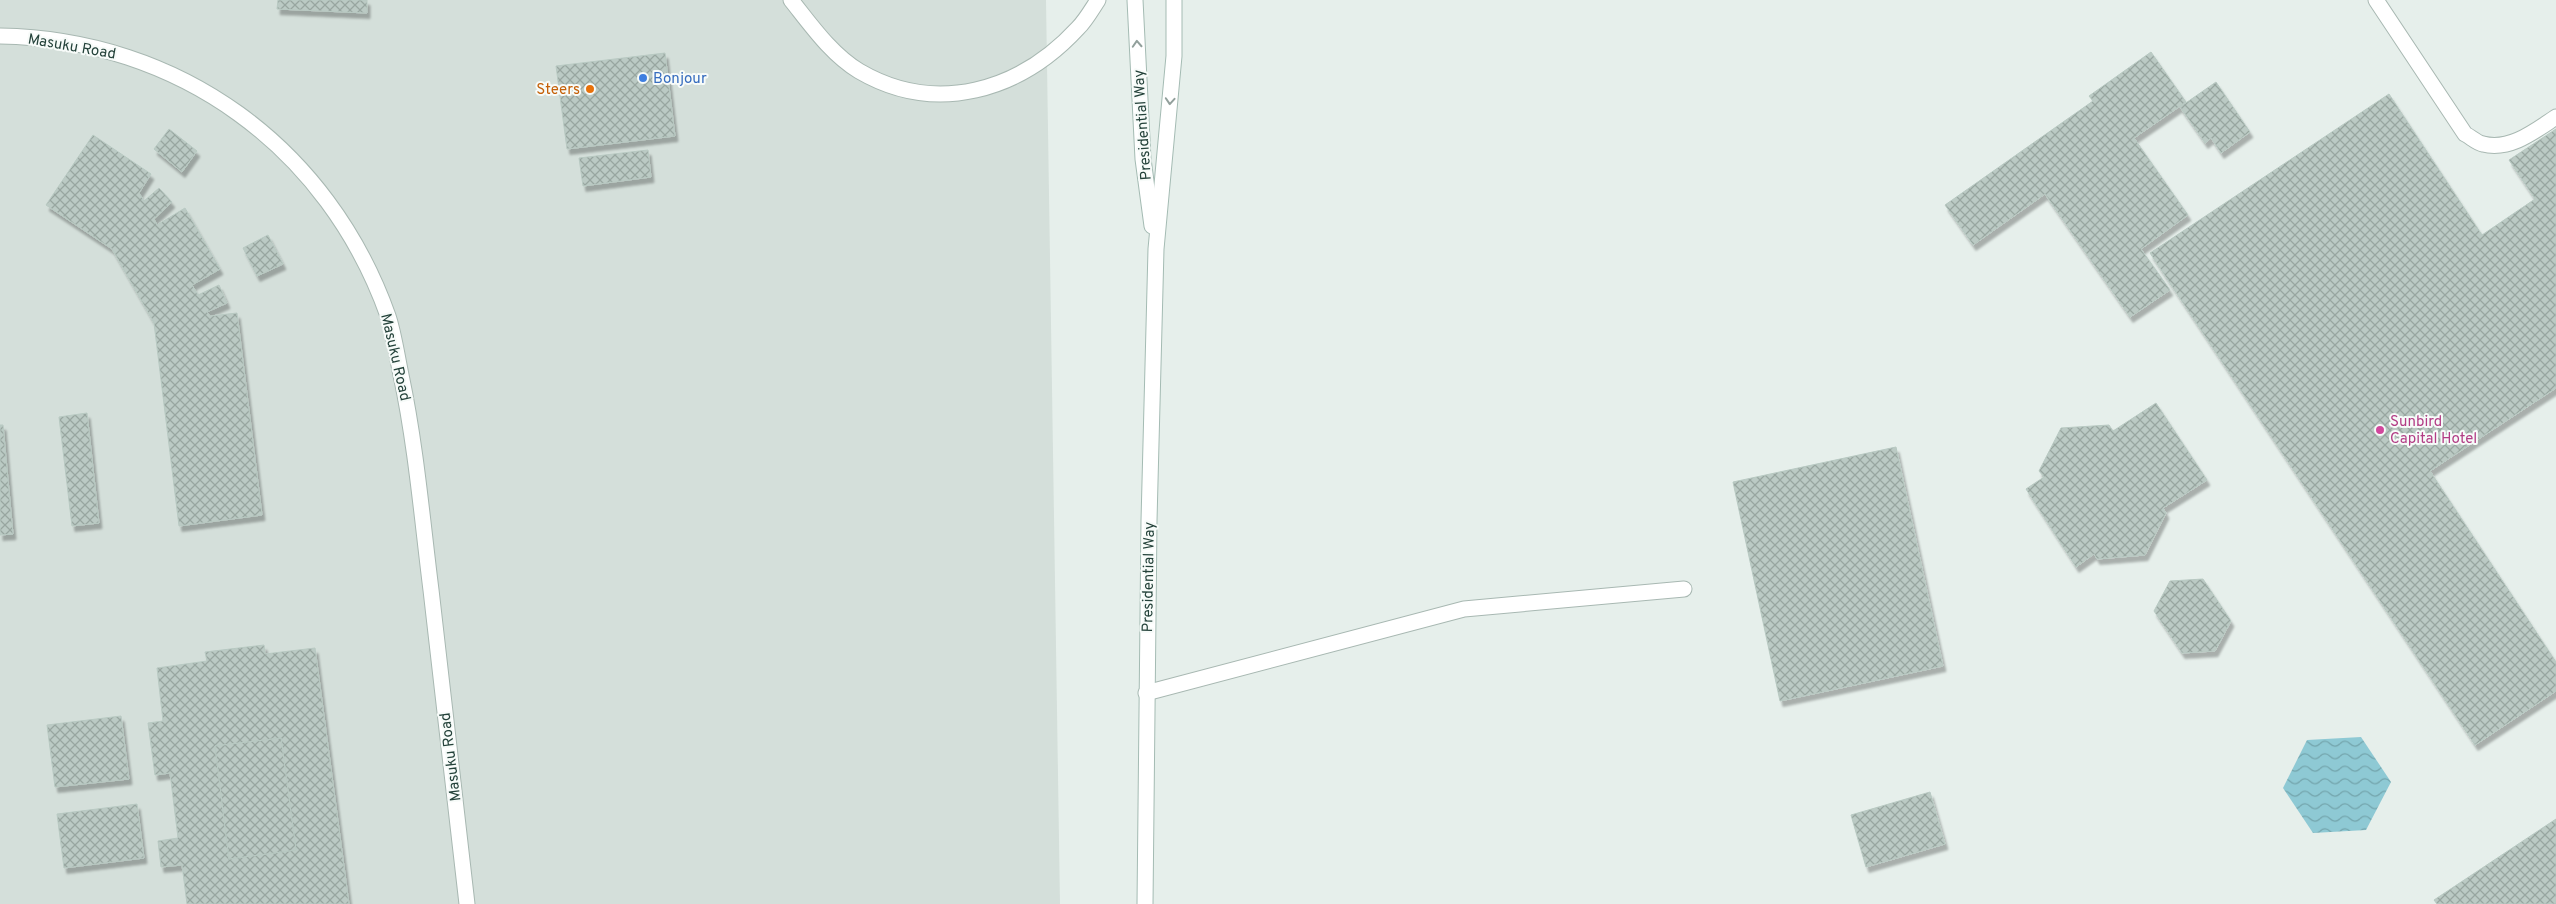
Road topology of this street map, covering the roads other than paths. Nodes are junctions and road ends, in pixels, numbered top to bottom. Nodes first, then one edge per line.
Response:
1 (791, 0) edge
2 (1098, 0) edge
3 (1135, 0) edge
4 (1174, 0) edge
5 (2376, 0) edge
6 (0, 36) edge
7 (2556, 117) edge
8 (1156, 250) junction
9 (1684, 589) dead end
10 (1146, 693) junction
11 (468, 904) edge
12 (1145, 904) edge

1 - 2 main road
8 -> 3 main road, Presidential Way
4 -> 8 main road, Presidential Way
5 - 7 main road
6 - 11 main road, Masuku Road
8 - 10 main road, Presidential Way
9 - 10 main road
10 - 12 main road, Presidential Way

